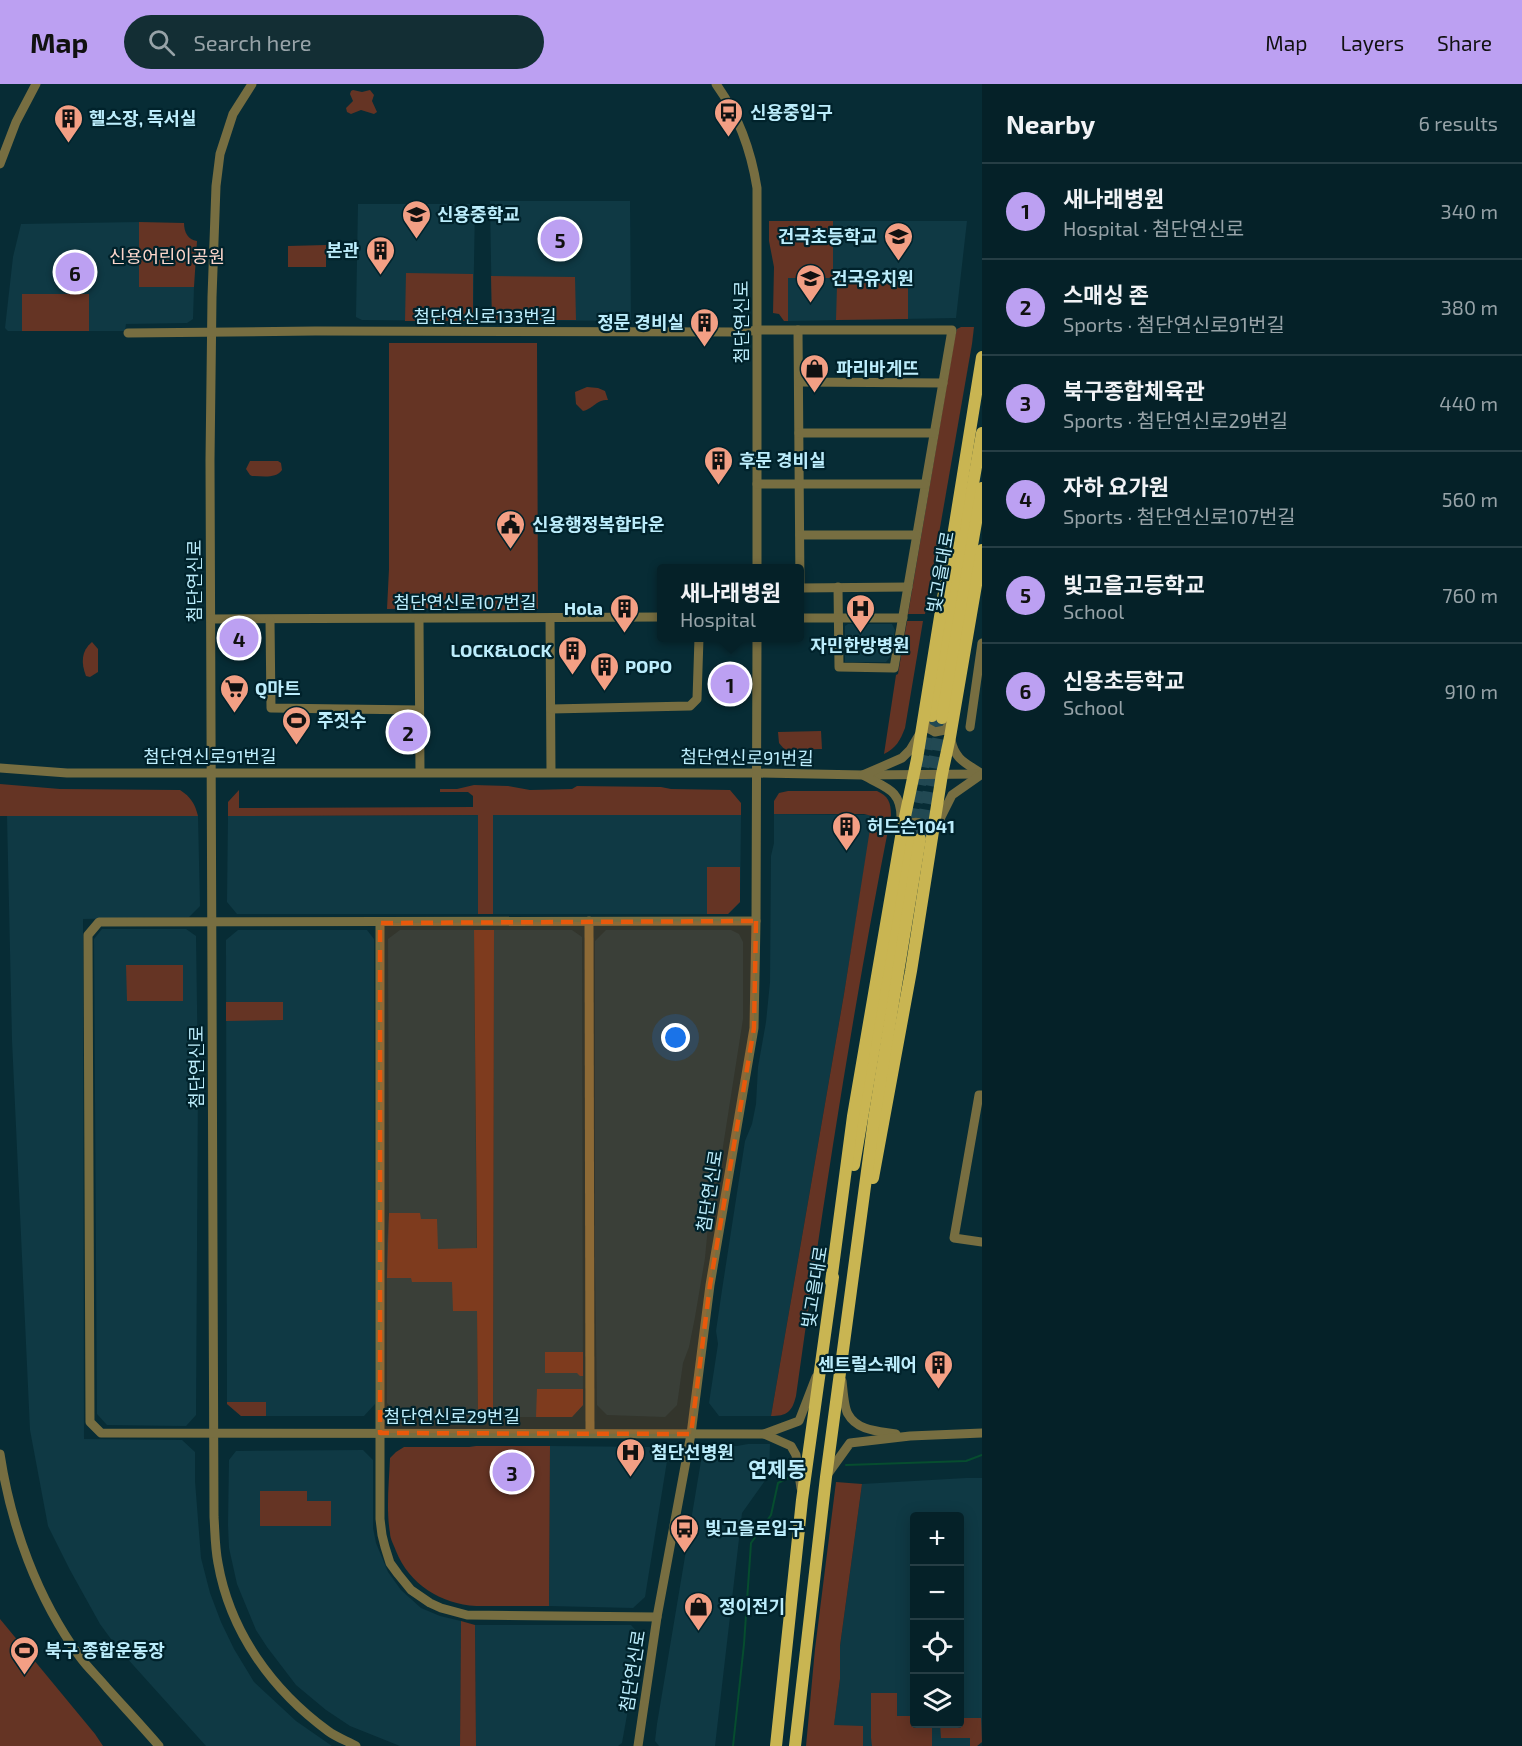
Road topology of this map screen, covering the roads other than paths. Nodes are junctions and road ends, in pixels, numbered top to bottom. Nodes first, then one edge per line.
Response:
1 (36, 84) edge
2 (252, 84) edge
3 (716, 84) edge
4 (0, 164) edge
5 (758, 330) junction
6 (798, 330) junction
7 (211, 332) junction
8 (128, 333) dead end
9 (982, 357) edge
10 (799, 382) junction
11 (943, 383) junction
12 (934, 433) junction
13 (982, 433) edge
14 (799, 434) junction
15 (757, 484) junction
16 (925, 484) junction
17 (800, 485) junction
18 (982, 488) edge
19 (800, 536) junction
20 (916, 536) junction
21 (982, 550) edge
22 (757, 564) edge
23 (800, 564) edge
24 (838, 587) junction
25 (908, 587) junction
26 (804, 588) edge
27 (657, 617) edge
28 (550, 618) junction
29 (804, 618) edge
30 (903, 618) junction
31 (419, 619) junction
32 (838, 619) junction
33 (211, 620) junction
34 (270, 620) junction
35 (699, 642) edge
36 (757, 642) edge
37 (982, 643) edge
38 (550, 709) junction
39 (419, 710) junction
40 (938, 717) junction
41 (970, 727) dead end
42 (921, 731) junction
43 (950, 737) junction
44 (0, 768) edge
45 (211, 772) junction
46 (420, 772) junction
47 (551, 772) junction
48 (757, 773) junction
49 (914, 774) junction
50 (942, 774) junction
51 (982, 774) edge
52 (863, 775) junction
53 (916, 836) junction
54 (589, 921) junction
55 (756, 921) junction
56 (380, 922) junction
57 (213, 923) junction
58 (982, 1095) edge
59 (982, 1242) edge
60 (820, 1364) junction
61 (840, 1365) junction
62 (213, 1432) junction
63 (381, 1432) junction
64 (590, 1433) junction
65 (982, 1433) edge
66 (691, 1434) junction
67 (764, 1434) junction
68 (910, 1436) junction
69 (0, 1454) edge
70 (826, 1477) junction
71 (802, 1500) junction
72 (657, 1617) junction
73 (159, 1746) edge
74 (356, 1746) edge
75 (638, 1746) edge
76 (776, 1746) edge
77 (795, 1746) edge

1 - 4 street
2 - 7 street, 첨단연신로
3 - 5 street, 첨단연신로
5 - 6 street, 첨단연신로133번길
5 - 7 street, 첨단연신로133번길
5 - 15 street, 첨단연신로
6 - 10 street
6 - 11 street, 첨단연신로133번길
7 - 8 street
7 - 33 street, 첨단연신로
9 - 40 main road
10 - 11 street
10 - 14 street
11 - 12 street
12 - 14 street
12 - 16 street
13 - 40 main road, 빛고을대로
14 - 17 street
15 - 17 street
15 - 22 street, 첨단연신로
16 - 17 street
16 - 20 street
17 - 19 street
18 - 40 main road, 빛고을대로
19 - 20 street
19 - 23 street
20 - 25 street
21 - 40 main road
24 - 25 street
24 - 26 street
24 - 32 street
25 - 30 street
27 - 28 street, 첨단연신로107번길
28 - 31 street, 첨단연신로107번길
28 - 38 street
29 - 32 street
30 - 32 street
30 - 32 street
31 - 34 street, 첨단연신로107번길
31 - 39 street
33 - 34 street, 첨단연신로107번길
33 - 45 street, 첨단연신로
34 - 39 street
35 - 38 street
36 - 48 street, 첨단연신로
37 - 41 street
38 - 47 street
39 - 46 street
40 - 42 main road
40 - 43 main road
42 - 49 main road
42 - 52 street
43 - 50 main road
43 - 51 street
44 - 45 street, 첨단연신로91번길
45 - 46 street, 첨단연신로91번길
45 - 57 street, 첨단연신로
46 - 47 street, 첨단연신로91번길
47 - 48 street, 첨단연신로91번길
48 - 52 street, 첨단연신로91번길
48 - 55 street, 첨단연신로
49 - 50 street, 첨단연신로91번길
49 - 52 street, 첨단연신로91번길
49 - 53 main road
50 - 51 street, 첨단연신로91번길
50 - 53 main road
51 - 53 street
52 - 53 street
53 - 60 main road, 빛고을대로
53 - 61 main road, 빛고을대로
54 - 55 street
54 - 56 street
54 - 64 street
55 - 66 street, 첨단연신로
56 - 57 street
56 - 63 street
57 - 62 street, 첨단연신로
57 - 62 street, 첨단연신로29번길
58 - 59 street
60 - 67 street
60 - 71 main road, 빛고을대로
61 - 68 street
61 - 70 main road, 빛고을대로
62 - 63 street, 첨단연신로29번길
62 - 74 street, 첨단연신로
63 - 64 street, 첨단연신로29번길
63 - 72 street
64 - 66 street, 첨단연신로29번길
65 - 68 street
66 - 67 street, 첨단연신로29번길
66 - 72 street, 첨단연신로
67 - 71 street
68 - 70 street
69 - 73 street
70 - 77 main road, 빛고을대로
71 - 76 main road, 빛고을대로
72 - 75 street, 첨단연신로

